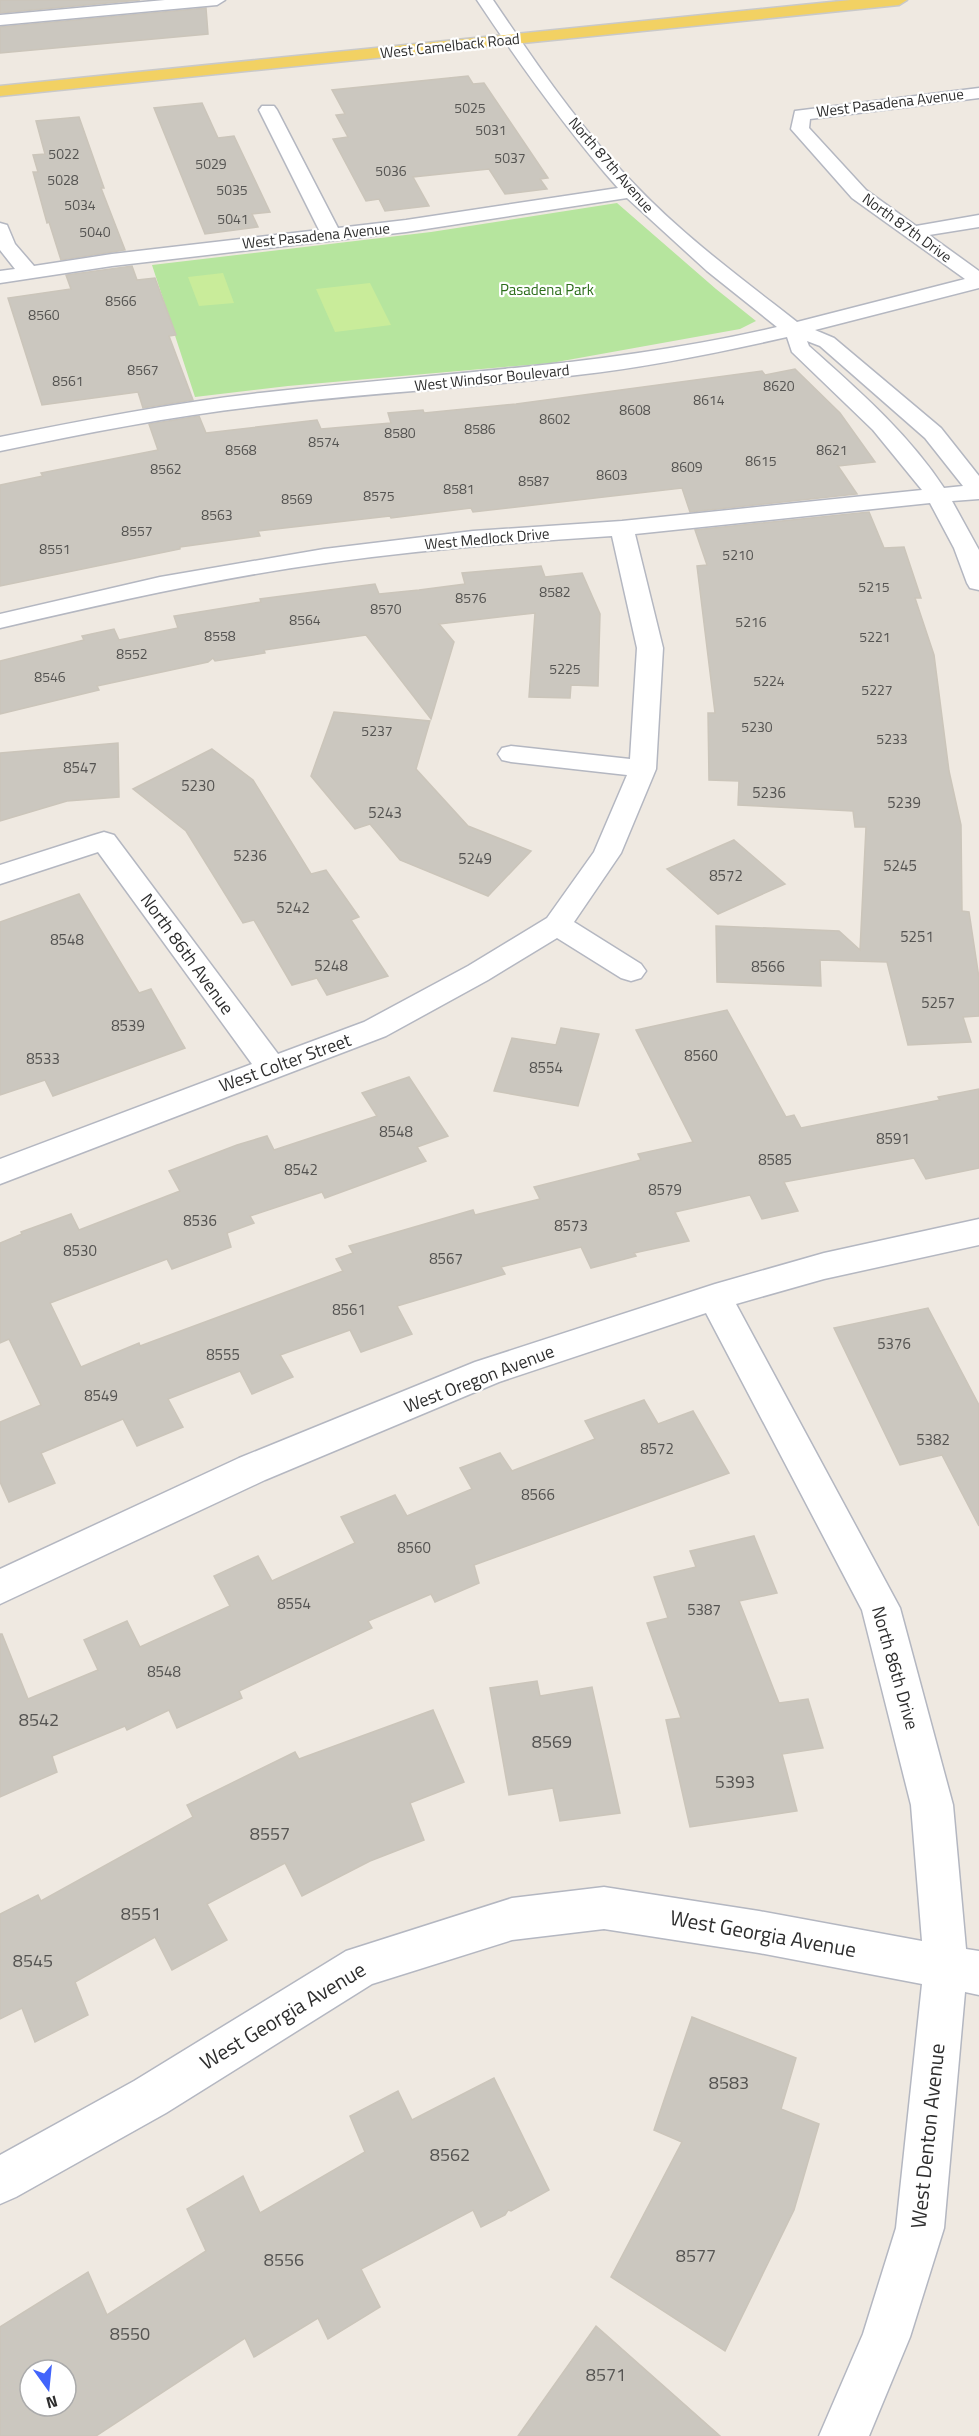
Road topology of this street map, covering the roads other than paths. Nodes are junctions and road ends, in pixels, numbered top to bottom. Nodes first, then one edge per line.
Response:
1 (216, 0) edge
2 (484, 0) edge
3 (899, 0) edge
4 (0, 20) edge
5 (512, 40) junction
6 (0, 91) edge
7 (979, 93) edge
8 (268, 110) dead end
9 (801, 115) joint
10 (631, 192) junction
11 (979, 221) edge
12 (0, 229) edge
13 (912, 232) junction
14 (331, 234) junction
15 (28, 272) junction
16 (0, 277) edge
17 (979, 281) edge
18 (792, 328) junction
19 (0, 444) edge
20 (979, 491) edge
21 (938, 496) junction
22 (622, 528) junction
23 (979, 583) edge
24 (0, 621) edge
25 (511, 754) dead end
26 (643, 769) junction
27 (0, 875) edge
28 (557, 925) junction
29 (631, 971) dead end
30 (271, 1068) junction
31 (0, 1172) edge
32 (979, 1232) edge
33 (715, 1297) junction
34 (0, 1587) edge
35 (963, 1970) edge
36 (0, 2181) edge
37 (844, 2436) edge

1 - 4 street
2 - 5 street, North 87th Avenue
3 - 5 main road, West Camelback Road
5 - 6 main road, West Camelback Road
5 - 10 street, North 87th Avenue
7 - 9 street, West Pasadena Avenue
8 - 14 street
9 - 13 street, North 87th Drive
10 - 14 street, West Pasadena Avenue
10 - 18 street, North 87th Avenue
11 - 13 street
12 - 15 street
13 - 17 street, North 87th Drive
14 - 15 street, West Pasadena Avenue
15 - 16 street, West Pasadena Avenue
17 - 18 street, West Windsor Boulevard
18 - 19 street, West Windsor Boulevard
18 - 20 street, North 87th Avenue
18 - 21 street, North 87th Avenue
20 - 21 street, West Medlock Drive
21 - 22 street, West Medlock Drive
21 - 23 street, North 87th Avenue
22 - 24 street, West Medlock Drive
22 - 26 street
25 - 26 street
26 - 28 street
27 - 30 street, North 86th Avenue
28 - 29 street
28 - 30 street, West Colter Street
30 - 31 street, West Colter Street
32 - 33 street, West Oregon Avenue
33 - 34 street, West Oregon Avenue
33 - 35 street, North 86th Drive
35 - 36 street, West Georgia Avenue
35 - 37 street, West Denton Avenue

